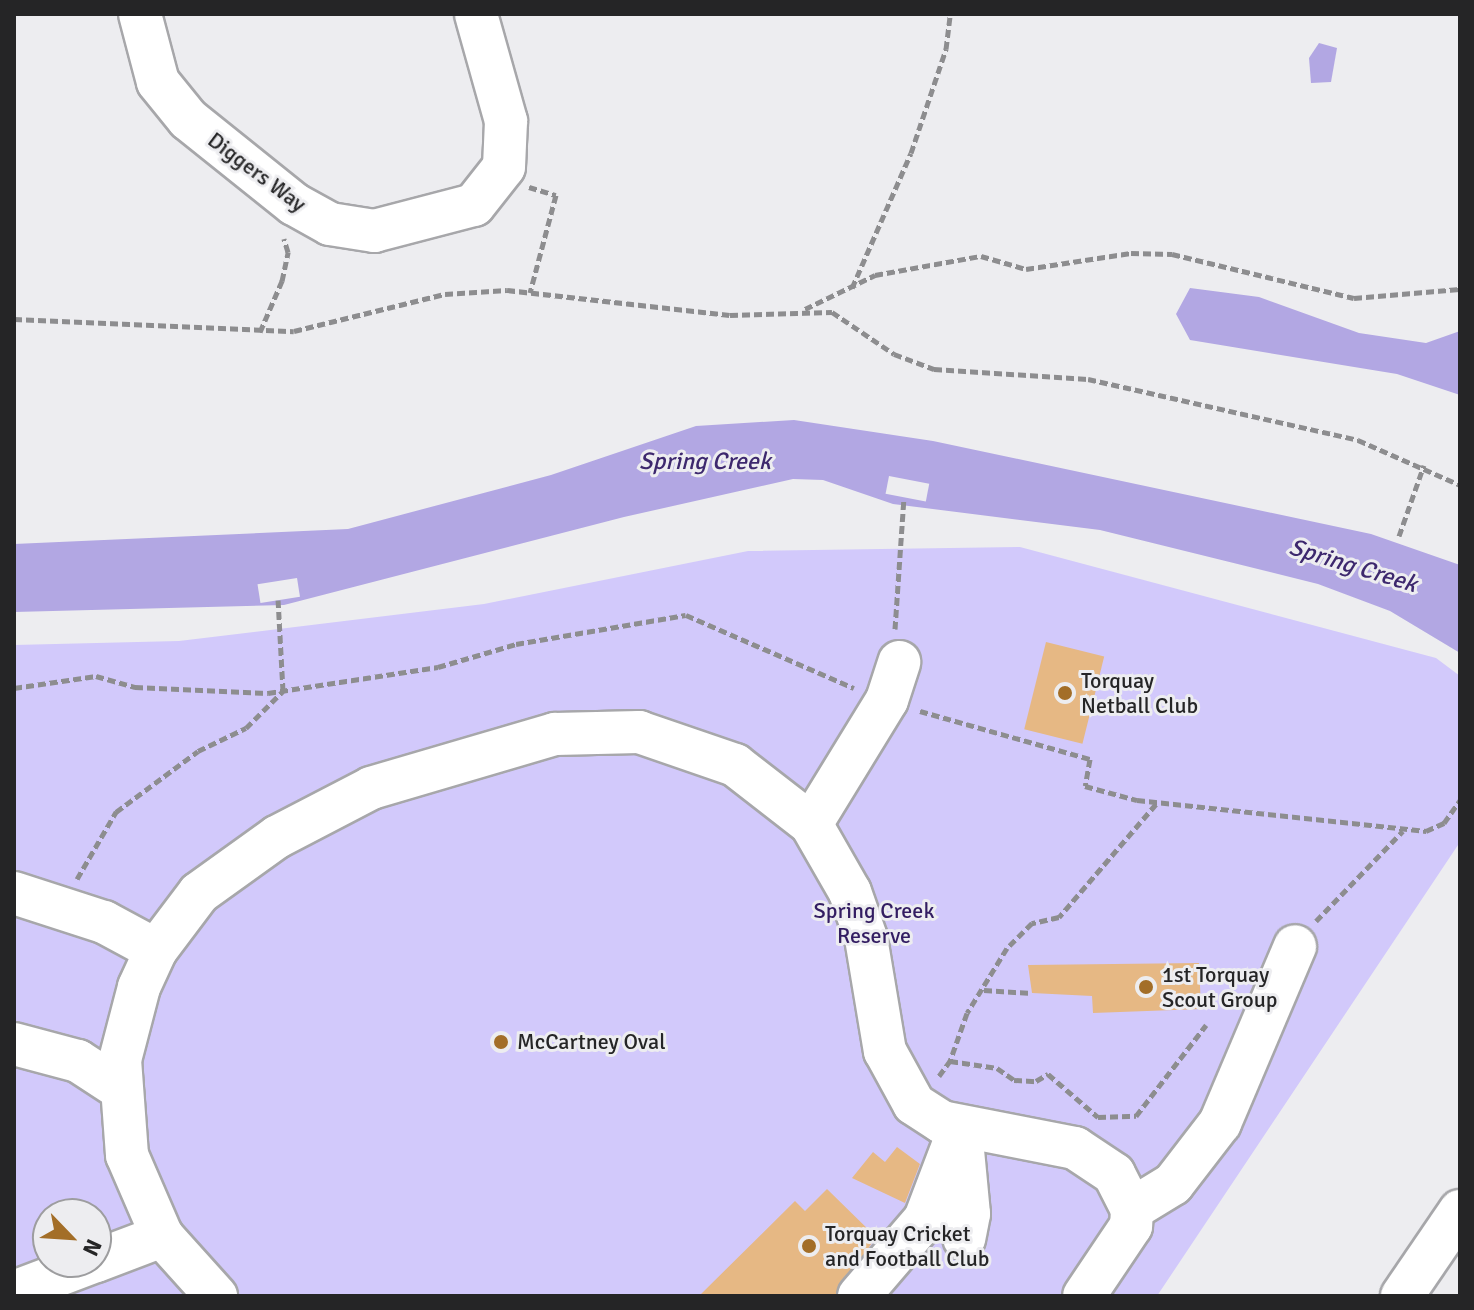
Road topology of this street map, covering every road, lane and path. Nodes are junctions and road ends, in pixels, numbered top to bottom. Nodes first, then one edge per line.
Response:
1 (140, 14) edge
2 (476, 14) edge
3 (950, 14) edge
4 (498, 177) junction
5 (294, 204) junction
6 (851, 289) junction
7 (1460, 289) edge
8 (530, 293) junction
9 (804, 310) junction
10 (14, 319) edge
11 (260, 332) junction
12 (1424, 465) junction
13 (1460, 485) edge
14 (904, 498) dead end
15 (1399, 536) dead end
16 (278, 600) dead end
17 (893, 681) junction
18 (14, 688) edge
19 (283, 691) junction
20 (1460, 800) edge
21 (1156, 803) junction
22 (811, 824) junction
23 (1404, 830) junction
24 (73, 892) dead end
25 (14, 893) edge
26 (1295, 946) joint
27 (156, 950) junction
28 (984, 990) junction
29 (1032, 993) dead end
30 (1206, 1025) dead end
31 (14, 1044) edge
32 (118, 1087) junction
33 (960, 1127) junction
34 (1132, 1209) junction
35 (1460, 1211) edge
36 (162, 1236) junction
37 (964, 1239) dead end
38 (112, 1255) edge
39 (52, 1278) edge
40 (14, 1292) edge
41 (216, 1296) edge
42 (859, 1296) edge
43 (1084, 1296) edge
44 (1402, 1296) edge

1 - 5 street, Diggers Way
2 - 4 street, Diggers Way
3 - 6 path
4 - 5 street, Diggers Way
4 - 8 path
5 - 11 path
6 - 7 path
6 - 9 path
8 - 9 path
8 - 11 path
9 - 12 path
10 - 11 path
12 - 13 path
12 - 15 path
14 - 17 path
16 - 19 path
17 - 19 path
17 - 21 path
17 - 22 street
18 - 19 path
19 - 24 path
20 - 23 path
21 - 23 path
21 - 28 path
22 - 27 street
22 - 33 street
23 - 26 path
25 - 27 street
26 - 34 street
27 - 32 street
28 - 29 path
28 - 30 path
31 - 32 street
32 - 36 street
33 - 34 street
33 - 37 street
33 - 42 street
34 - 43 street
35 - 44 street
36 - 38 street
36 - 41 street
39 - 40 street

